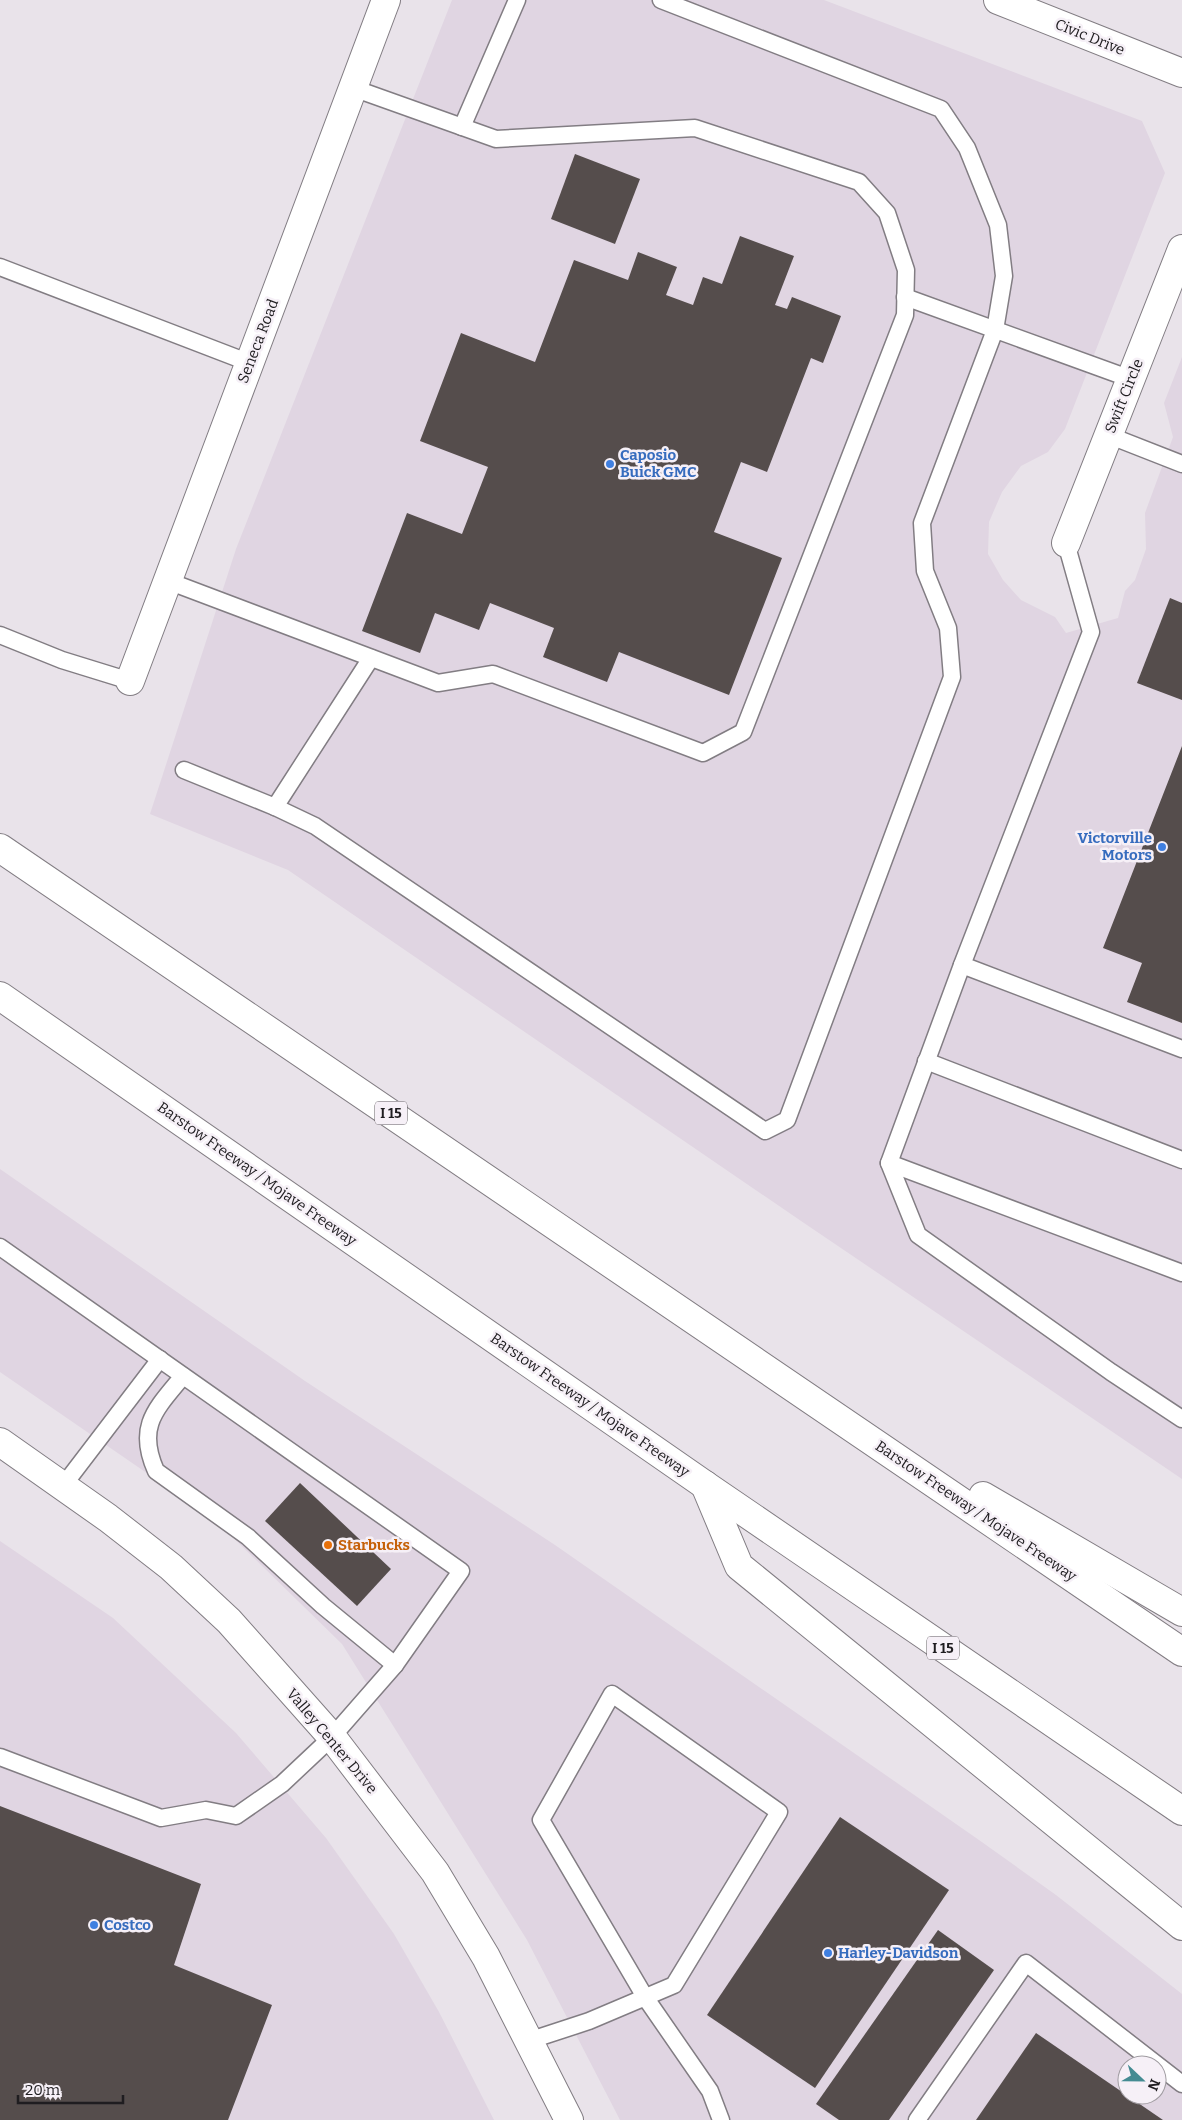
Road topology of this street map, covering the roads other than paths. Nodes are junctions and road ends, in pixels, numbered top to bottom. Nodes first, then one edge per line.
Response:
1 (386, 0) edge
2 (517, 0) edge
3 (661, 0) edge
4 (998, 0) edge
5 (1182, 73) edge
6 (353, 88) junction
7 (462, 127) junction
8 (1182, 249) edge
9 (0, 267) edge
10 (905, 296) junction
11 (995, 330) junction
12 (250, 363) junction
13 (1131, 379) junction
14 (1108, 435) junction
15 (1182, 464) edge
16 (1066, 543) joint
17 (168, 581) junction
18 (0, 635) edge
19 (371, 658) junction
20 (130, 681) joint
21 (184, 770) dead end
22 (275, 807) junction
23 (0, 848) edge
24 (962, 965) junction
25 (0, 996) edge
26 (1182, 1050) edge
27 (926, 1061) junction
28 (1182, 1160) edge
29 (890, 1163) junction
30 (0, 1248) edge
31 (1182, 1273) edge
32 (160, 1359) junction
33 (183, 1376) junction
34 (782, 1378) junction
35 (1182, 1419) edge
36 (0, 1442) edge
37 (705, 1484) junction
38 (62, 1486) junction
39 (1182, 1612) edge
40 (1182, 1652) edge
41 (395, 1665) junction
42 (332, 1737) junction
43 (0, 1757) edge
44 (1182, 1811) edge
45 (1182, 1926) edge
46 (645, 1997) junction
47 (528, 2041) junction
48 (1182, 2084) edge
49 (569, 2120) edge
50 (721, 2120) edge
51 (917, 2120) edge

1 - 6 main road, Seneca Road
2 - 7 lane
3 - 11 lane
4 - 5 main road, Civic Drive
6 - 7 lane
6 - 12 main road, Seneca Road
7 - 10 lane
8 - 13 main road, Swift Circle
9 - 12 lane
10 - 11 lane
10 - 19 lane
11 - 13 lane
11 - 22 lane
12 - 17 main road, Seneca Road
13 - 14 main road, Swift Circle
14 - 15 lane
14 - 16 main road, Swift Circle
16 - 24 lane
17 - 19 lane
17 - 20 main road, Seneca Road
18 - 20 lane
19 - 22 lane
21 - 22 lane
23 - 34 main road, Barstow Freeway / Mojave Freeway / I 15
24 - 26 lane
24 - 27 lane
25 - 37 main road, Barstow Freeway / Mojave Freeway / I 15
27 - 28 lane
27 - 29 lane
29 - 31 lane
29 - 35 lane
30 - 32 lane
32 - 33 lane
32 - 38 lane
33 - 41 lane
33 - 41 lane
34 - 39 main road
34 - 40 main road, Barstow Freeway / Mojave Freeway / I 15
36 - 38 main road, Valley Center Drive
37 - 44 main road, Barstow Freeway / Mojave Freeway / I 15
37 - 45 main road
38 - 42 main road, Valley Center Drive
41 - 42 lane
42 - 43 lane
42 - 47 main road, Valley Center Drive
46 - 46 lane
46 - 47 lane
46 - 50 lane
47 - 49 main road, Valley Center Drive
48 - 51 lane

